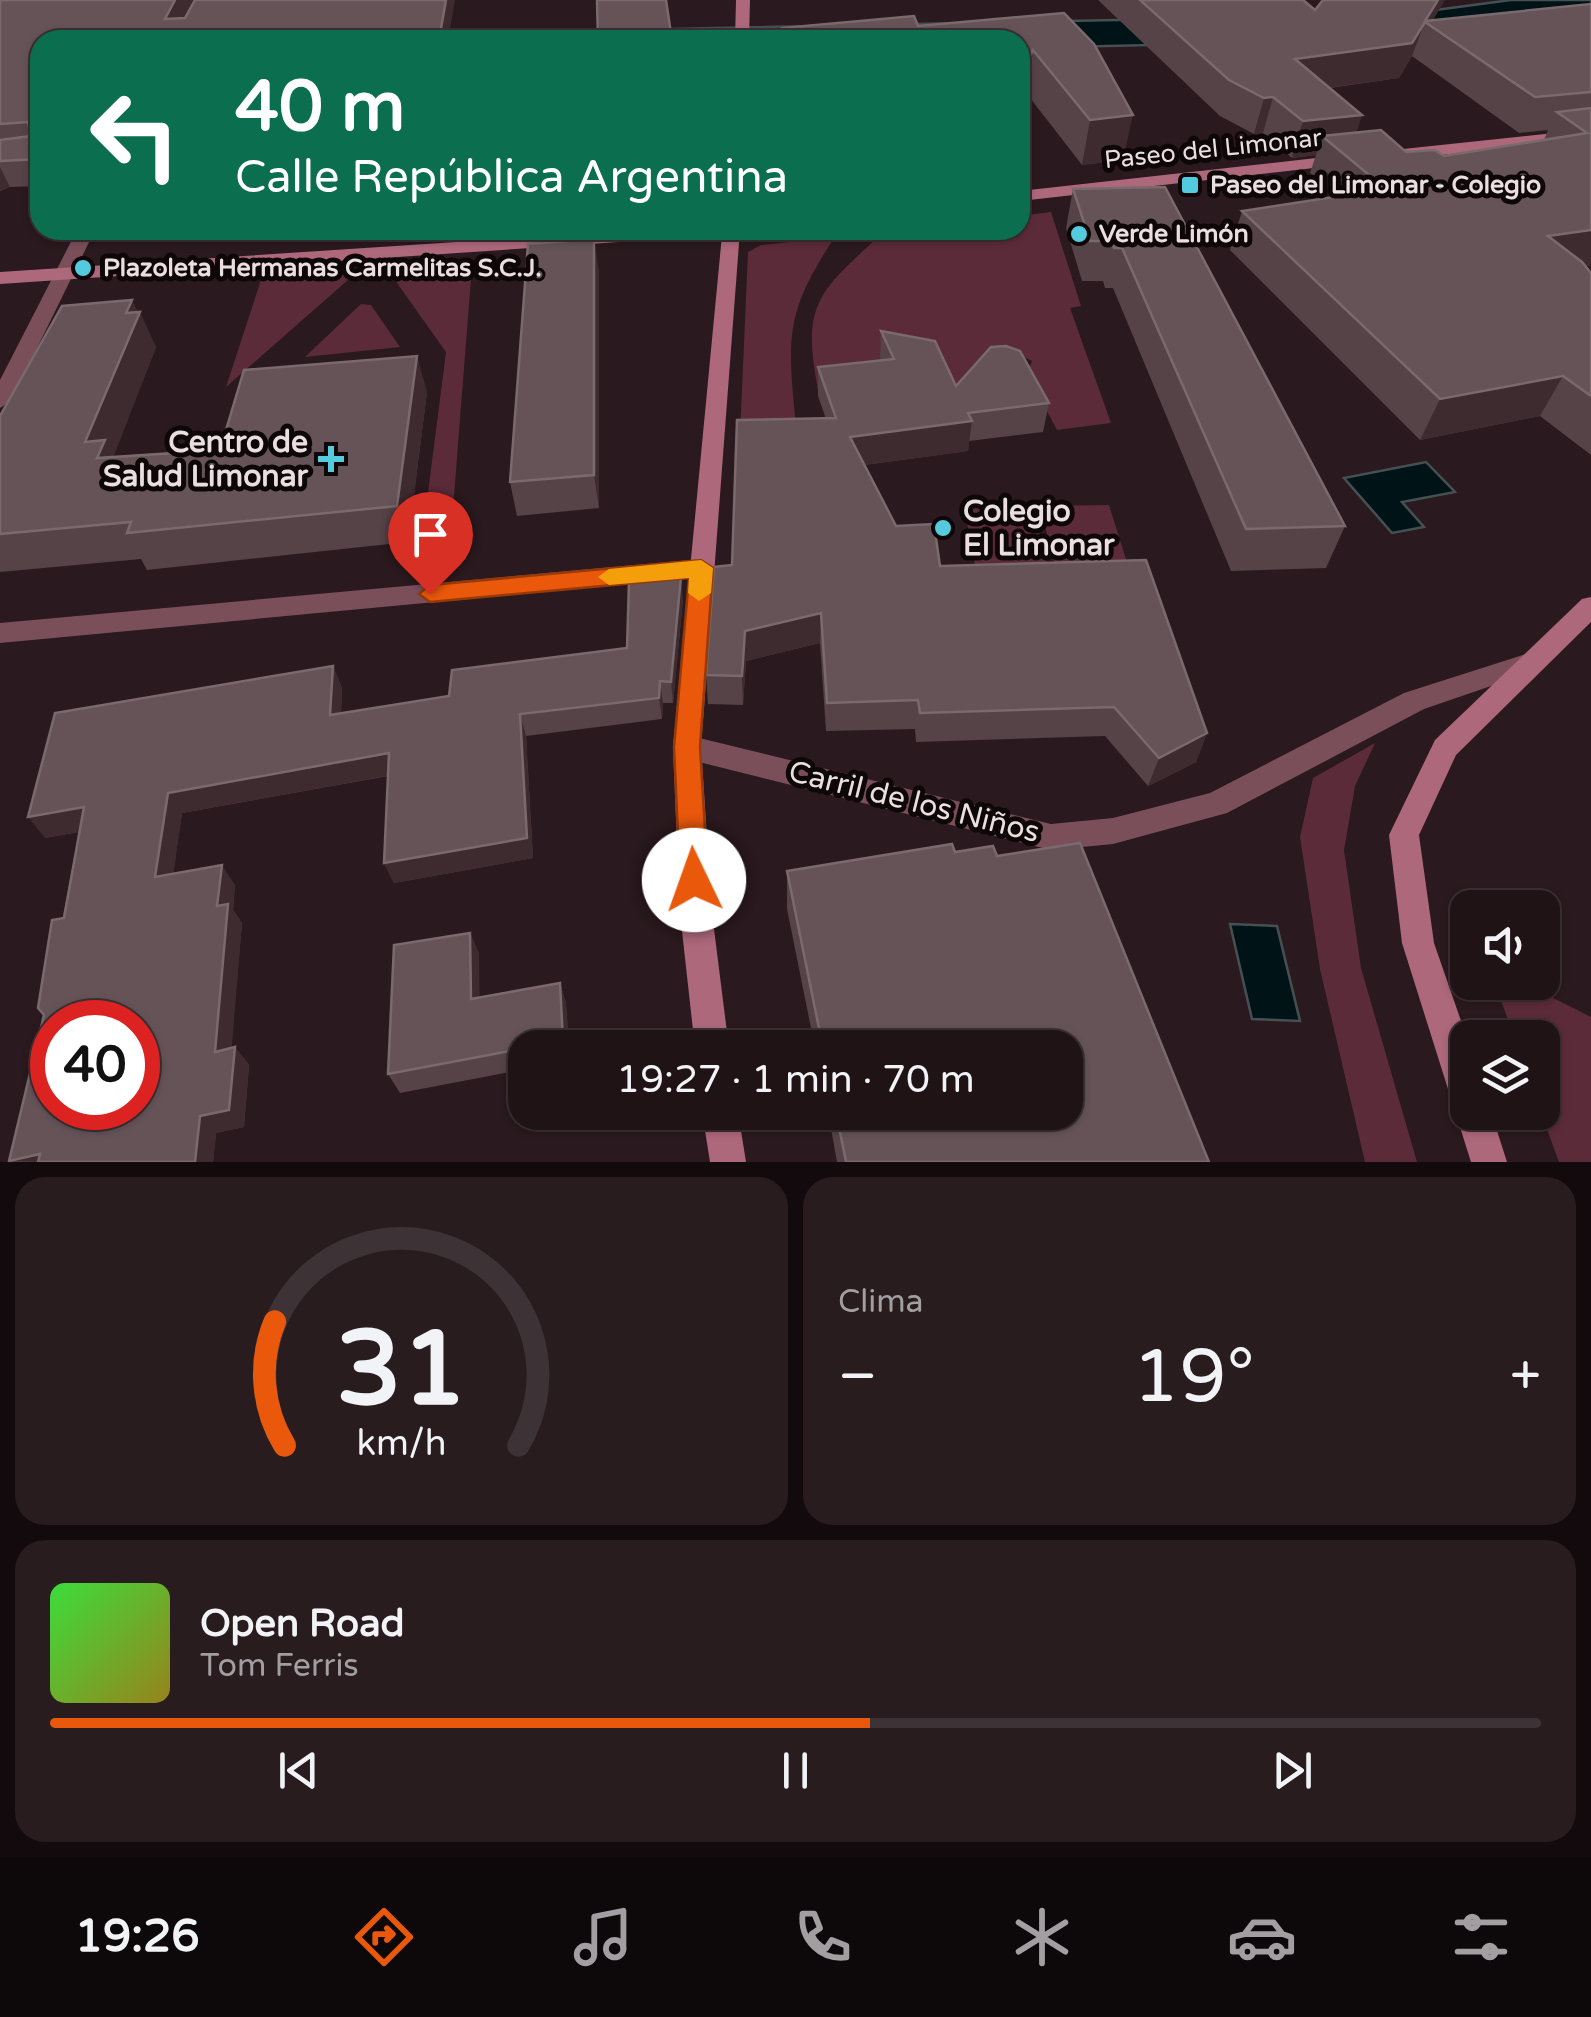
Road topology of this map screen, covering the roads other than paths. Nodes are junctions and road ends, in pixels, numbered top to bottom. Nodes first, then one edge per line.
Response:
1 (742, 0) edge
2 (742, 30) edge
3 (1591, 134) edge
4 (1377, 157) edge
5 (1358, 159) edge
6 (1030, 195) edge
7 (81, 240) edge
8 (577, 240) edge
9 (726, 240) edge
10 (65, 274) junction
11 (0, 278) edge
12 (0, 401) edge
13 (701, 568) junction
14 (1591, 606) edge
15 (0, 633) edge
16 (1529, 663) junction
17 (687, 747) junction
18 (710, 1030) edge
19 (1450, 1040) edge
20 (723, 1130) edge
21 (1479, 1130) edge
22 (728, 1162) edge
23 (1490, 1162) edge

1 - 2 main road
3 - 4 main road
5 - 6 main road, Paseo del Limonar
7 - 10 street
8 - 10 main road
9 - 13 main road
10 - 11 main road
10 - 12 street
13 - 15 street
13 - 17 main road
14 - 16 main road
16 - 17 street, Carril de los Niños
16 - 19 main road
17 - 18 main road
20 - 22 main road
21 - 23 main road

